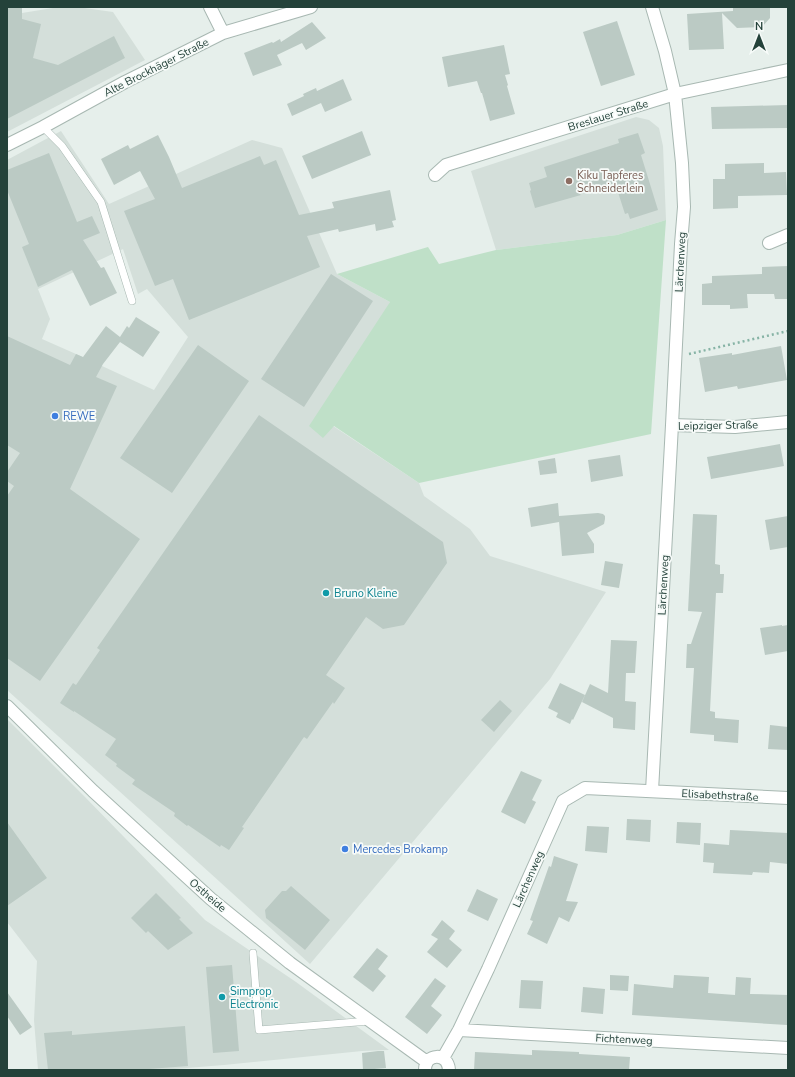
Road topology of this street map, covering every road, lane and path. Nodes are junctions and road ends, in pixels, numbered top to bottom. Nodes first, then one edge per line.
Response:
1 (210, 7) edge
2 (311, 7) edge
3 (652, 7) edge
4 (223, 33) junction
5 (788, 70) edge
6 (675, 94) junction
7 (43, 127) junction
8 (7, 145) edge
9 (435, 176) dead end
10 (788, 235) edge
11 (769, 244) dead end
12 (132, 301) dead end
13 (788, 331) edge
14 (675, 356) junction
15 (788, 422) edge
16 (672, 425) junction
17 (7, 706) edge
18 (652, 791) junction
19 (788, 798) edge
20 (253, 953) dead end
21 (371, 1021) junction
22 (459, 1030) junction
23 (788, 1048) edge
24 (444, 1058) junction
25 (426, 1066) edge
26 (449, 1070) edge

1 - 4 street
2 - 4 street, Alte Brockhäger Straße
3 - 6 street, Lärchenweg
4 - 7 street, Alte Brockhäger Straße
5 - 6 street, Breslauer Straße
6 - 9 street, Breslauer Straße
6 - 14 street, Lärchenweg
7 - 8 street, Alte Brockhäger Straße
7 - 12 lane
10 - 11 street
13 - 14 path
14 - 16 street, Lärchenweg
15 - 16 street, Leipziger Straße
16 - 18 street, Lärchenweg
17 - 21 street, Ostheide
18 - 19 street, Elisabethstraße
18 - 22 street, Lärchenweg
20 - 21 lane
21 - 25 street, Ostheide
22 - 23 street, Fichtenweg
22 - 24 street, Lärchenweg
24 - 25 street
24 - 26 street

